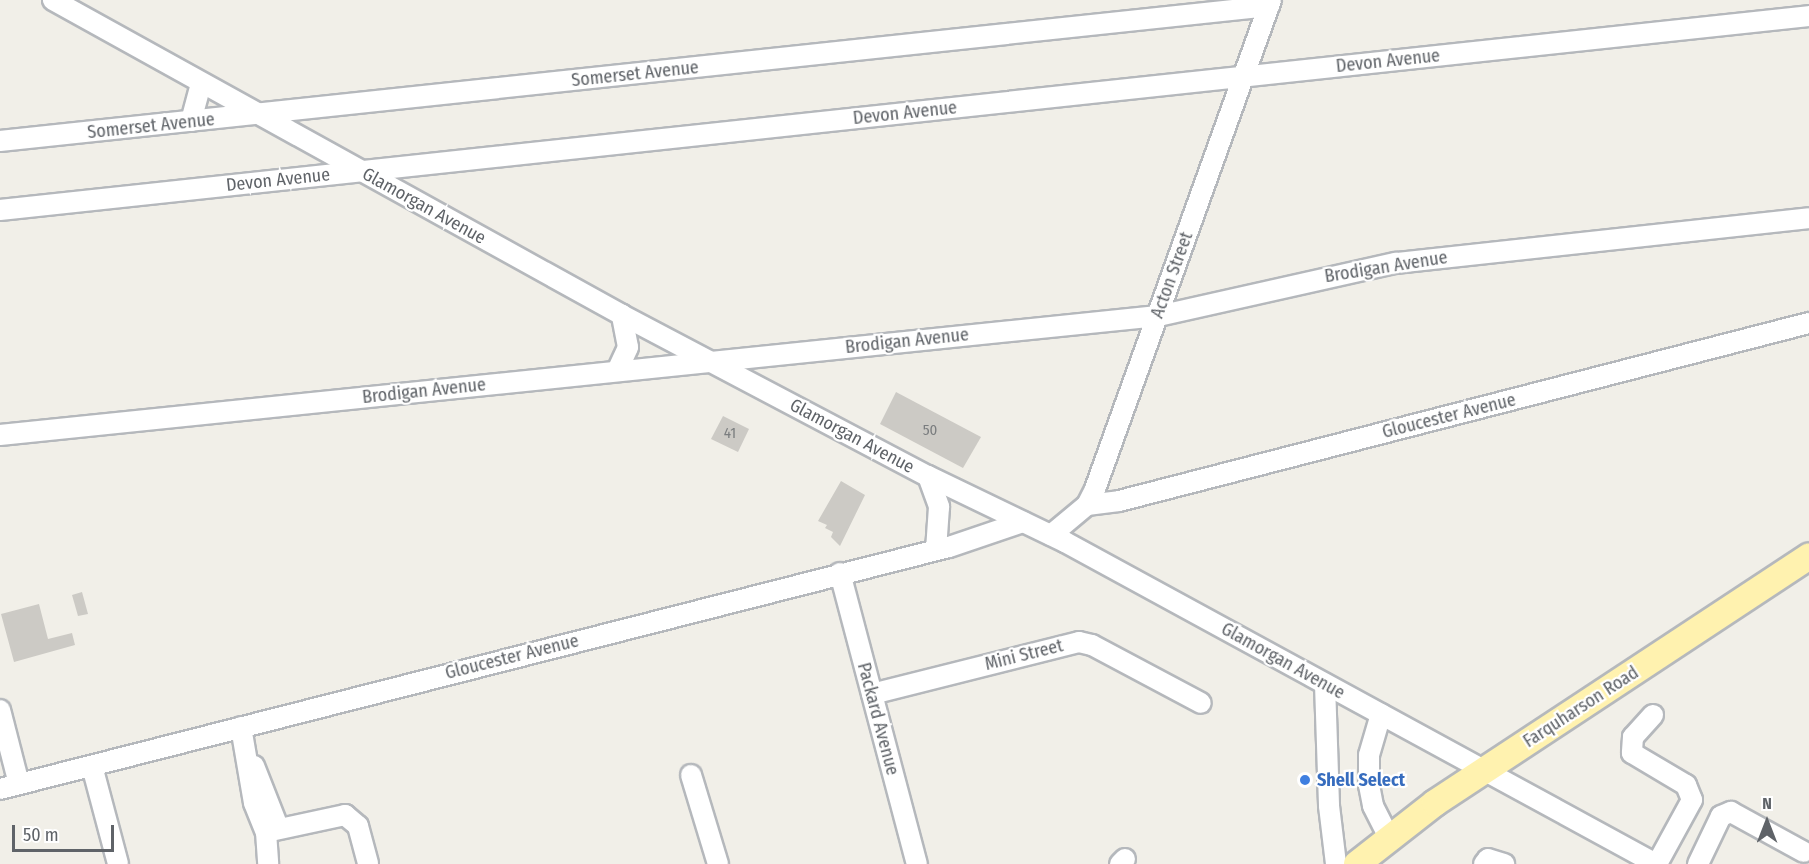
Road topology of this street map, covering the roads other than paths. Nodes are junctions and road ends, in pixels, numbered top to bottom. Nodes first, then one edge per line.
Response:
1 (53, 0) edge
2 (1270, 3) edge
3 (1809, 15) edge
4 (1244, 77) junction
5 (201, 83) junction
6 (258, 115) junction
7 (191, 122) junction
8 (0, 141) edge
9 (359, 171) junction
10 (0, 210) edge
11 (1809, 218) edge
12 (622, 315) junction
13 (1158, 316) junction
14 (1809, 323) edge
15 (708, 360) junction
16 (617, 370) junction
17 (0, 435) edge
18 (928, 476) junction
19 (1087, 505) junction
20 (1023, 522) junction
21 (1052, 535) junction
22 (936, 550) junction
23 (1809, 556) edge
24 (840, 573) junction
25 (1325, 684) junction
26 (872, 694) junction
27 (1202, 703) dead end
28 (0, 710) edge
29 (1382, 714) junction
30 (1653, 715) dead end
31 (241, 727) junction
32 (92, 766) junction
33 (1484, 770) junction
34 (691, 775) dead end
35 (19, 784) junction
36 (0, 789) edge
37 (272, 830) junction
38 (1389, 837) junction
39 (1804, 852) dead end
40 (118, 864) edge
41 (268, 864) edge
42 (368, 864) edge
43 (718, 864) edge
44 (917, 864) edge
45 (1336, 864) edge
46 (1357, 864) edge
47 (1484, 864) edge
48 (1504, 864) edge
49 (1656, 864) edge
50 (1698, 864) edge

1 - 5 street, Glamorgan Avenue
2 - 4 street, Acton Street
2 - 6 street, Somerset Avenue
3 - 4 street, Devon Avenue
4 - 9 street, Devon Avenue
4 - 13 street, Acton Street
5 - 6 street, Glamorgan Avenue
5 - 7 street
6 - 7 street, Somerset Avenue
6 - 9 street, Glamorgan Avenue
7 - 8 street, Somerset Avenue
9 - 10 street, Devon Avenue
9 - 12 street, Glamorgan Avenue
11 - 13 street, Brodigan Avenue
12 - 15 street, Glamorgan Avenue
12 - 16 street
13 - 15 street, Brodigan Avenue
13 - 19 street, Acton Street
14 - 19 street, Gloucester Avenue
15 - 16 street, Brodigan Avenue
15 - 18 street, Glamorgan Avenue
16 - 17 street, Brodigan Avenue
18 - 20 street, Glamorgan Avenue
18 - 22 street
19 - 21 street, Acton Street
20 - 21 street, Glamorgan Avenue
20 - 22 street, Gloucester Avenue
21 - 25 street, Glamorgan Avenue
22 - 24 street, Gloucester Avenue
23 - 33 main road, Farquharson Road
24 - 26 street, Packard Avenue
24 - 31 street, Gloucester Avenue
25 - 29 street, Glamorgan Avenue
25 - 45 street
26 - 27 street, Mini Street
26 - 44 street, Packard Avenue
28 - 35 street
29 - 33 street, Glamorgan Avenue
29 - 38 street
30 - 49 street
31 - 32 street, Gloucester Avenue
31 - 37 street
32 - 35 street, Gloucester Avenue
32 - 40 street
33 - 38 main road, Farquharson Road
33 - 49 street, Glamorgan Avenue
34 - 43 street
35 - 36 street, Gloucester Avenue
37 - 41 street
37 - 42 street
38 - 46 main road, Farquharson Road
39 - 50 street
47 - 48 street

